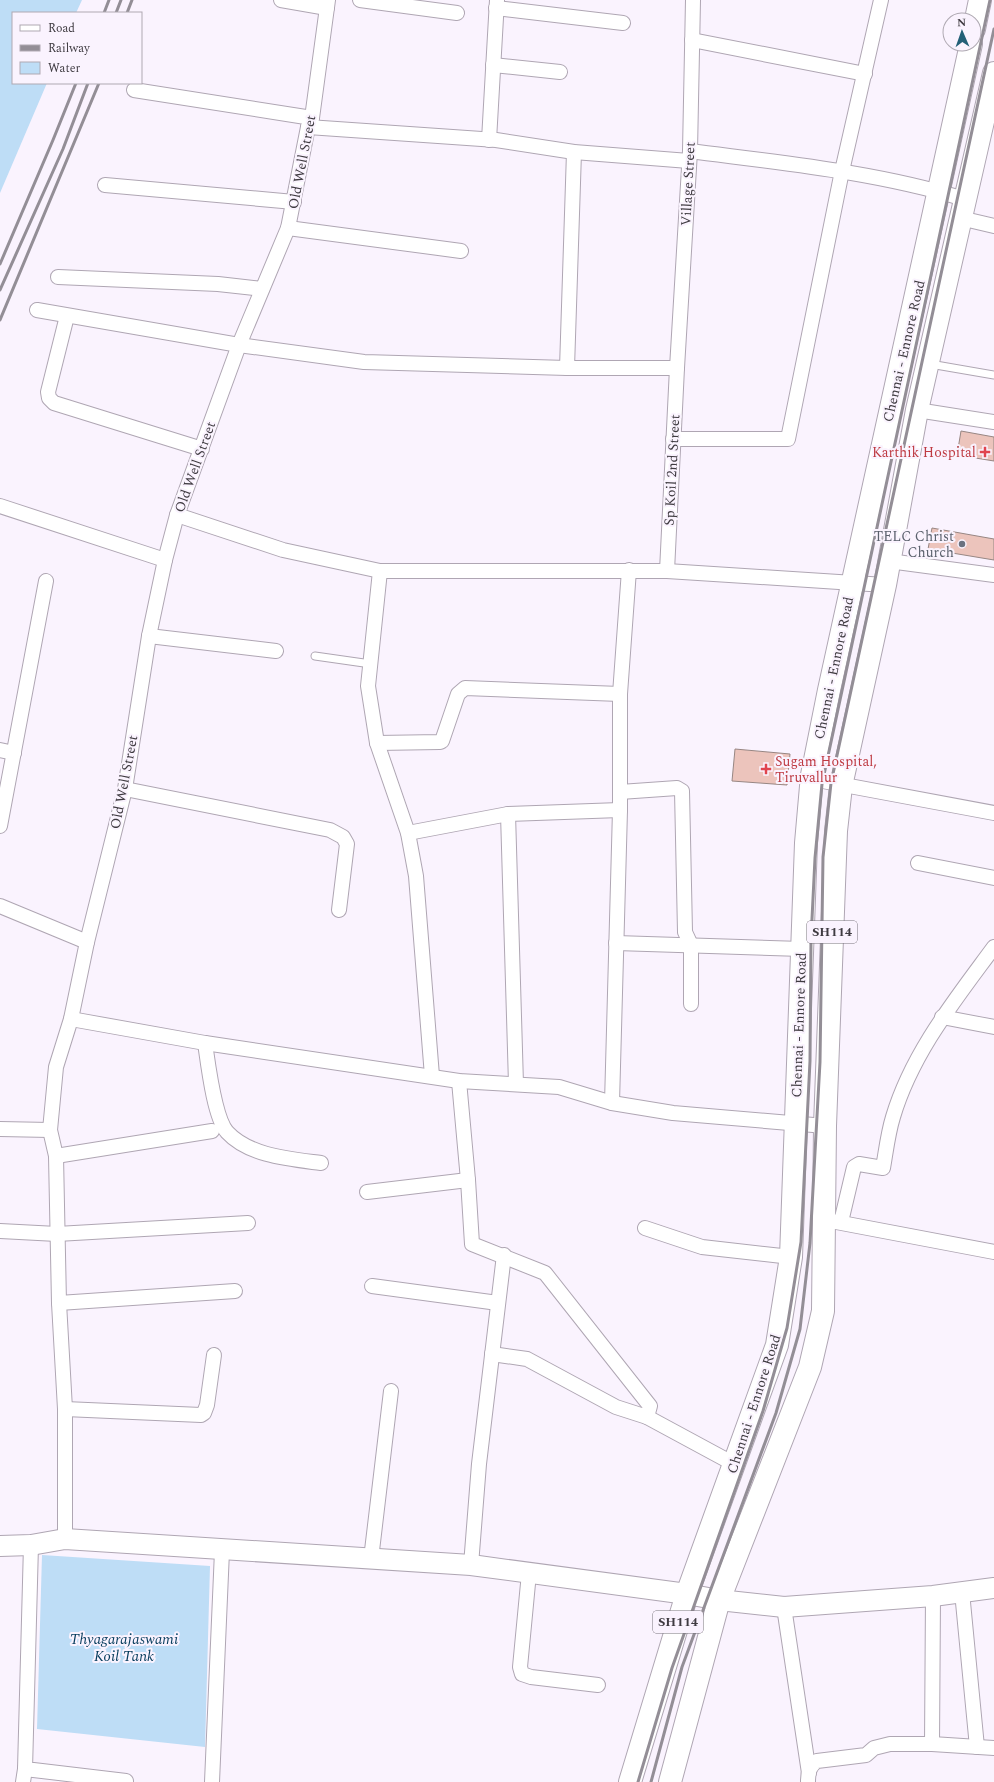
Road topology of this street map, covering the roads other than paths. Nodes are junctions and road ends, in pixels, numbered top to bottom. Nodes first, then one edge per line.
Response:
1 (281, 0) edge
2 (360, 0) edge
3 (693, 0) edge
4 (881, 0) edge
5 (980, 0) edge
6 (327, 4) edge
7 (497, 4) edge
8 (978, 12) edge
9 (457, 13) dead end
10 (623, 23) dead end
11 (692, 40) junction
12 (969, 52) edge
13 (493, 65) junction
14 (560, 72) dead end
15 (994, 73) edge
16 (865, 74) junction
17 (134, 90) dead end
18 (310, 122) junction
19 (488, 140) junction
20 (574, 152) junction
21 (690, 156) junction
22 (842, 171) junction
23 (105, 185) dead end
24 (940, 192) junction
25 (294, 202) junction
26 (962, 209) junction
27 (994, 226) edge
28 (288, 228) junction
29 (461, 251) dead end
30 (58, 277) dead end
31 (262, 289) junction
32 (37, 310) dead end
33 (67, 316) junction
34 (239, 346) junction
35 (927, 363) junction
36 (567, 368) junction
37 (677, 368) junction
38 (994, 375) edge
39 (917, 410) junction
40 (994, 422) edge
41 (673, 439) junction
42 (202, 449) junction
43 (0, 506) edge
44 (177, 515) junction
45 (165, 560) junction
46 (890, 561) junction
47 (629, 570) junction
48 (380, 571) junction
49 (667, 571) junction
50 (994, 575) edge
51 (46, 581) dead end
52 (852, 582) junction
53 (885, 585) junction
54 (149, 636) junction
55 (276, 651) dead end
56 (315, 656) dead end
57 (371, 664) junction
58 (620, 694) junction
59 (377, 743) junction
60 (7, 751) edge
61 (812, 780) junction
62 (841, 786) junction
63 (125, 789) junction
64 (620, 792) junction
65 (620, 810) junction
66 (994, 813) edge
67 (508, 814) junction
68 (0, 826) edge
69 (408, 833) junction
70 (918, 863) dead end
71 (994, 878) edge
72 (0, 906) edge
73 (339, 910) dead end
74 (87, 942) junction
75 (616, 943) junction
76 (691, 945) junction
77 (994, 947) edge
78 (802, 949) junction
79 (691, 1004) dead end
80 (942, 1017) junction
81 (71, 1019) junction
82 (994, 1026) edge
83 (205, 1043) junction
84 (432, 1076) junction
85 (459, 1081) junction
86 (516, 1084) junction
87 (612, 1103) junction
88 (796, 1123) junction
89 (825, 1126) junction
90 (0, 1129) edge
91 (50, 1130) junction
92 (212, 1131) dead end
93 (56, 1156) junction
94 (321, 1163) dead end
95 (468, 1180) junction
96 (367, 1192) dead end
97 (833, 1221) junction
98 (248, 1223) dead end
99 (645, 1228) dead end
100 (0, 1231) edge
101 (57, 1234) junction
102 (994, 1252) edge
103 (504, 1255) junction
104 (791, 1257) junction
105 (372, 1286) dead end
106 (235, 1291) dead end
107 (59, 1302) junction
108 (498, 1303) junction
109 (492, 1354) junction
110 (214, 1355) dead end
111 (391, 1391) dead end
112 (65, 1409) junction
113 (647, 1417) junction
114 (734, 1464) junction
115 (65, 1540) junction
116 (31, 1545) junction
117 (0, 1546) edge
118 (222, 1551) junction
119 (371, 1558) junction
120 (471, 1566) junction
121 (529, 1573) junction
122 (994, 1588) edge
123 (962, 1592) junction
124 (687, 1594) junction
125 (933, 1596) junction
126 (719, 1600) junction
127 (784, 1607) junction
128 (598, 1685) dead end
129 (932, 1744) junction
130 (977, 1747) junction
131 (994, 1748) edge
132 (24, 1776) edge
133 (808, 1777) edge
134 (127, 1782) edge
135 (212, 1782) edge
136 (630, 1782) edge
137 (670, 1782) edge

1 - 6 street
2 - 9 street
3 - 11 street, Village Street
4 - 16 street
5 - 8 main road
6 - 18 street, Old Well Street
7 - 10 street
7 - 13 street
11 - 16 street
11 - 21 street, Village Street
12 - 24 main road, Chennai - Ennore Road / SH114
13 - 14 street
13 - 19 street
15 - 26 main road, Chennai - Ennore Road / SH114
16 - 22 street
17 - 18 street
18 - 19 street
18 - 25 street, Old Well Street
19 - 20 street
20 - 21 street
20 - 36 street
21 - 22 street
21 - 37 street, Village Street
22 - 24 street
22 - 41 street
23 - 25 street
24 - 26 street
24 - 52 main road, Chennai - Ennore Road / SH114
25 - 28 street, Old Well Street
26 - 27 street
26 - 35 main road, Chennai - Ennore Road / SH114
28 - 29 street
28 - 31 street, Old Well Street
30 - 31 street
31 - 34 street, Old Well Street
32 - 33 street
33 - 34 street
33 - 42 street
34 - 36 street
34 - 42 street, Old Well Street
35 - 38 lane
35 - 39 main road, Chennai - Ennore Road / SH114
36 - 37 street
37 - 41 street, Sp Koil 2nd Street
39 - 40 street
39 - 46 main road, Chennai - Ennore Road / SH114
41 - 49 street, Sp Koil 2nd Street
42 - 44 street, Old Well Street
43 - 45 street
44 - 45 street, Old Well Street
44 - 48 street
45 - 54 street, Old Well Street
46 - 50 street
46 - 53 main road, Chennai - Ennore Road / SH114
47 - 48 street
47 - 49 street
47 - 58 street
48 - 57 street
49 - 52 street
51 - 60 street
52 - 53 street
52 - 61 main road, Chennai - Ennore Road / SH114
53 - 62 main road, Chennai - Ennore Road / SH114
54 - 55 street
54 - 63 street, Old Well Street
56 - 57 lane
57 - 59 street
58 - 59 street
58 - 64 street
59 - 69 street
60 - 68 street
61 - 62 street
61 - 78 main road, Chennai - Ennore Road / SH114
62 - 66 street
62 - 89 main road, Chennai - Ennore Road / SH114
63 - 73 street
63 - 74 street, Old Well Street
64 - 65 street
64 - 76 street
65 - 67 street
65 - 75 street
67 - 69 street
67 - 86 street
69 - 84 street
70 - 71 street
72 - 74 street
74 - 81 street, Old Well Street
75 - 76 street
75 - 87 street
76 - 78 street
76 - 79 street
77 - 80 street
78 - 88 main road, Chennai - Ennore Road / SH114
80 - 82 street
80 - 97 street
81 - 83 street
81 - 91 street, Old Well Street
83 - 84 street
83 - 94 street
84 - 85 street
85 - 86 street
85 - 95 street
86 - 87 street
87 - 88 street
88 - 89 street
88 - 104 main road, Chennai - Ennore Road / SH114
89 - 97 main road, Chennai - Ennore Road / SH114
90 - 91 street
91 - 93 street, Old Well Street
92 - 93 street
93 - 101 street, Old Well Street
95 - 96 street
95 - 103 street
97 - 102 street
97 - 126 main road, Chennai - Ennore Road / SH114
98 - 101 street
99 - 104 street
100 - 101 street
101 - 107 street, Old Well Street
103 - 108 street
103 - 113 street
104 - 114 main road, Chennai - Ennore Road / SH114
105 - 108 street
106 - 107 street
107 - 112 street, Old Well Street
108 - 109 street
109 - 113 street
109 - 120 street
110 - 112 street
111 - 119 street
112 - 115 street, Old Well Street
113 - 114 street
114 - 124 main road, Chennai - Ennore Road / SH114
115 - 116 street
115 - 118 street
116 - 117 street
116 - 132 street
118 - 119 street
118 - 135 street
119 - 120 street
120 - 121 street
121 - 124 street
121 - 128 street
122 - 123 street
123 - 125 street
123 - 130 street
124 - 126 street
124 - 136 main road, Chennai - Ennore Road / SH114
125 - 127 street
125 - 129 street
126 - 127 street
126 - 137 main road, Chennai - Ennore Road / SH114
127 - 133 street
129 - 130 street
129 - 133 street
130 - 131 street
132 - 134 street

